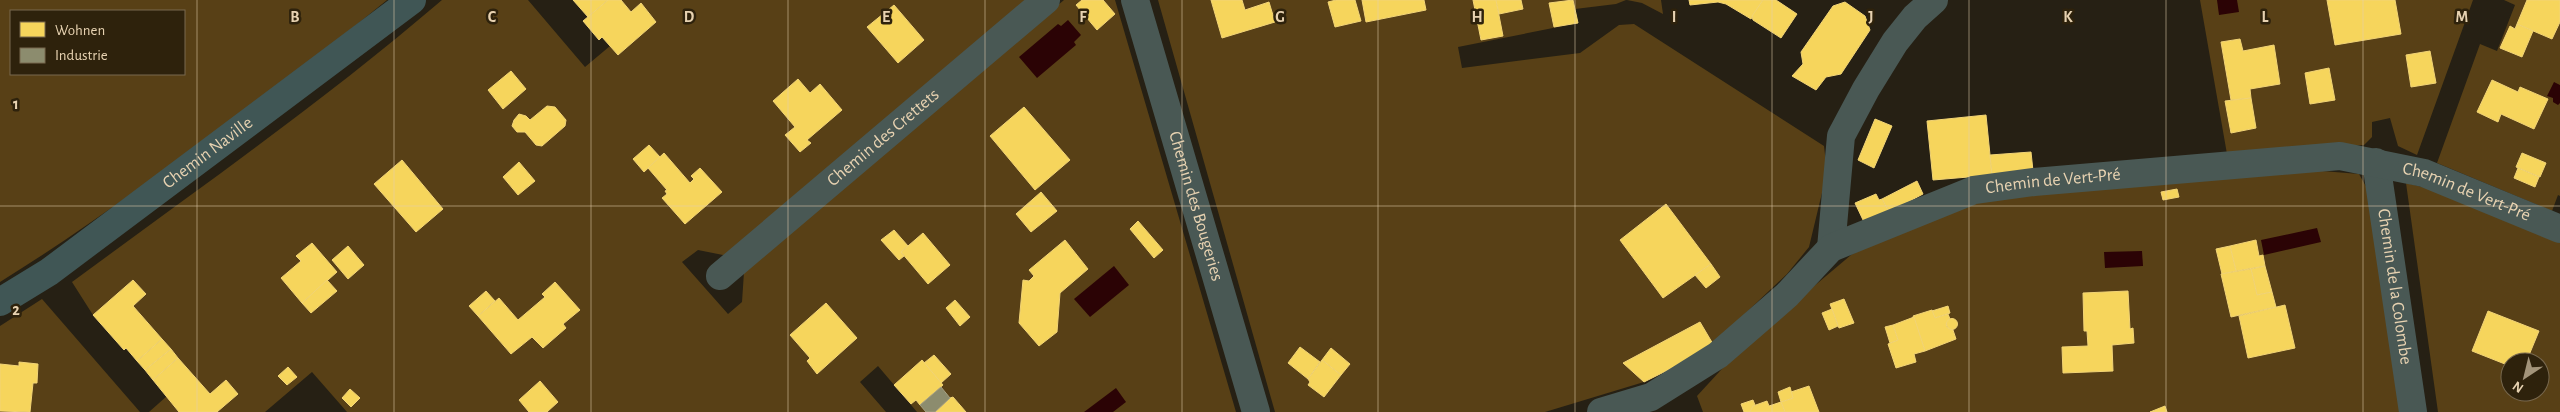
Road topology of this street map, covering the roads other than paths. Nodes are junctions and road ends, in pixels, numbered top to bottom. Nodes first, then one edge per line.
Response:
1 (412, 0) edge
2 (1046, 0) edge
3 (1135, 0) edge
4 (1934, 0) edge
5 (2376, 162) junction
6 (2560, 230) edge
7 (1831, 248) junction
8 (720, 276) dead end
9 (0, 302) edge
10 (1256, 412) edge
11 (1601, 412) edge
12 (2413, 412) edge

1 - 9 street, Chemin Naville
2 - 8 street, Chemin des Crettets
3 - 10 street, Chemin des Bougeries
4 - 7 street
5 - 6 street, Chemin de Vert-Pré
5 - 7 street, Chemin de Vert-Pré
5 - 12 street, Chemin de la Colombe
7 - 11 street, Chemin de Vert-Pré

